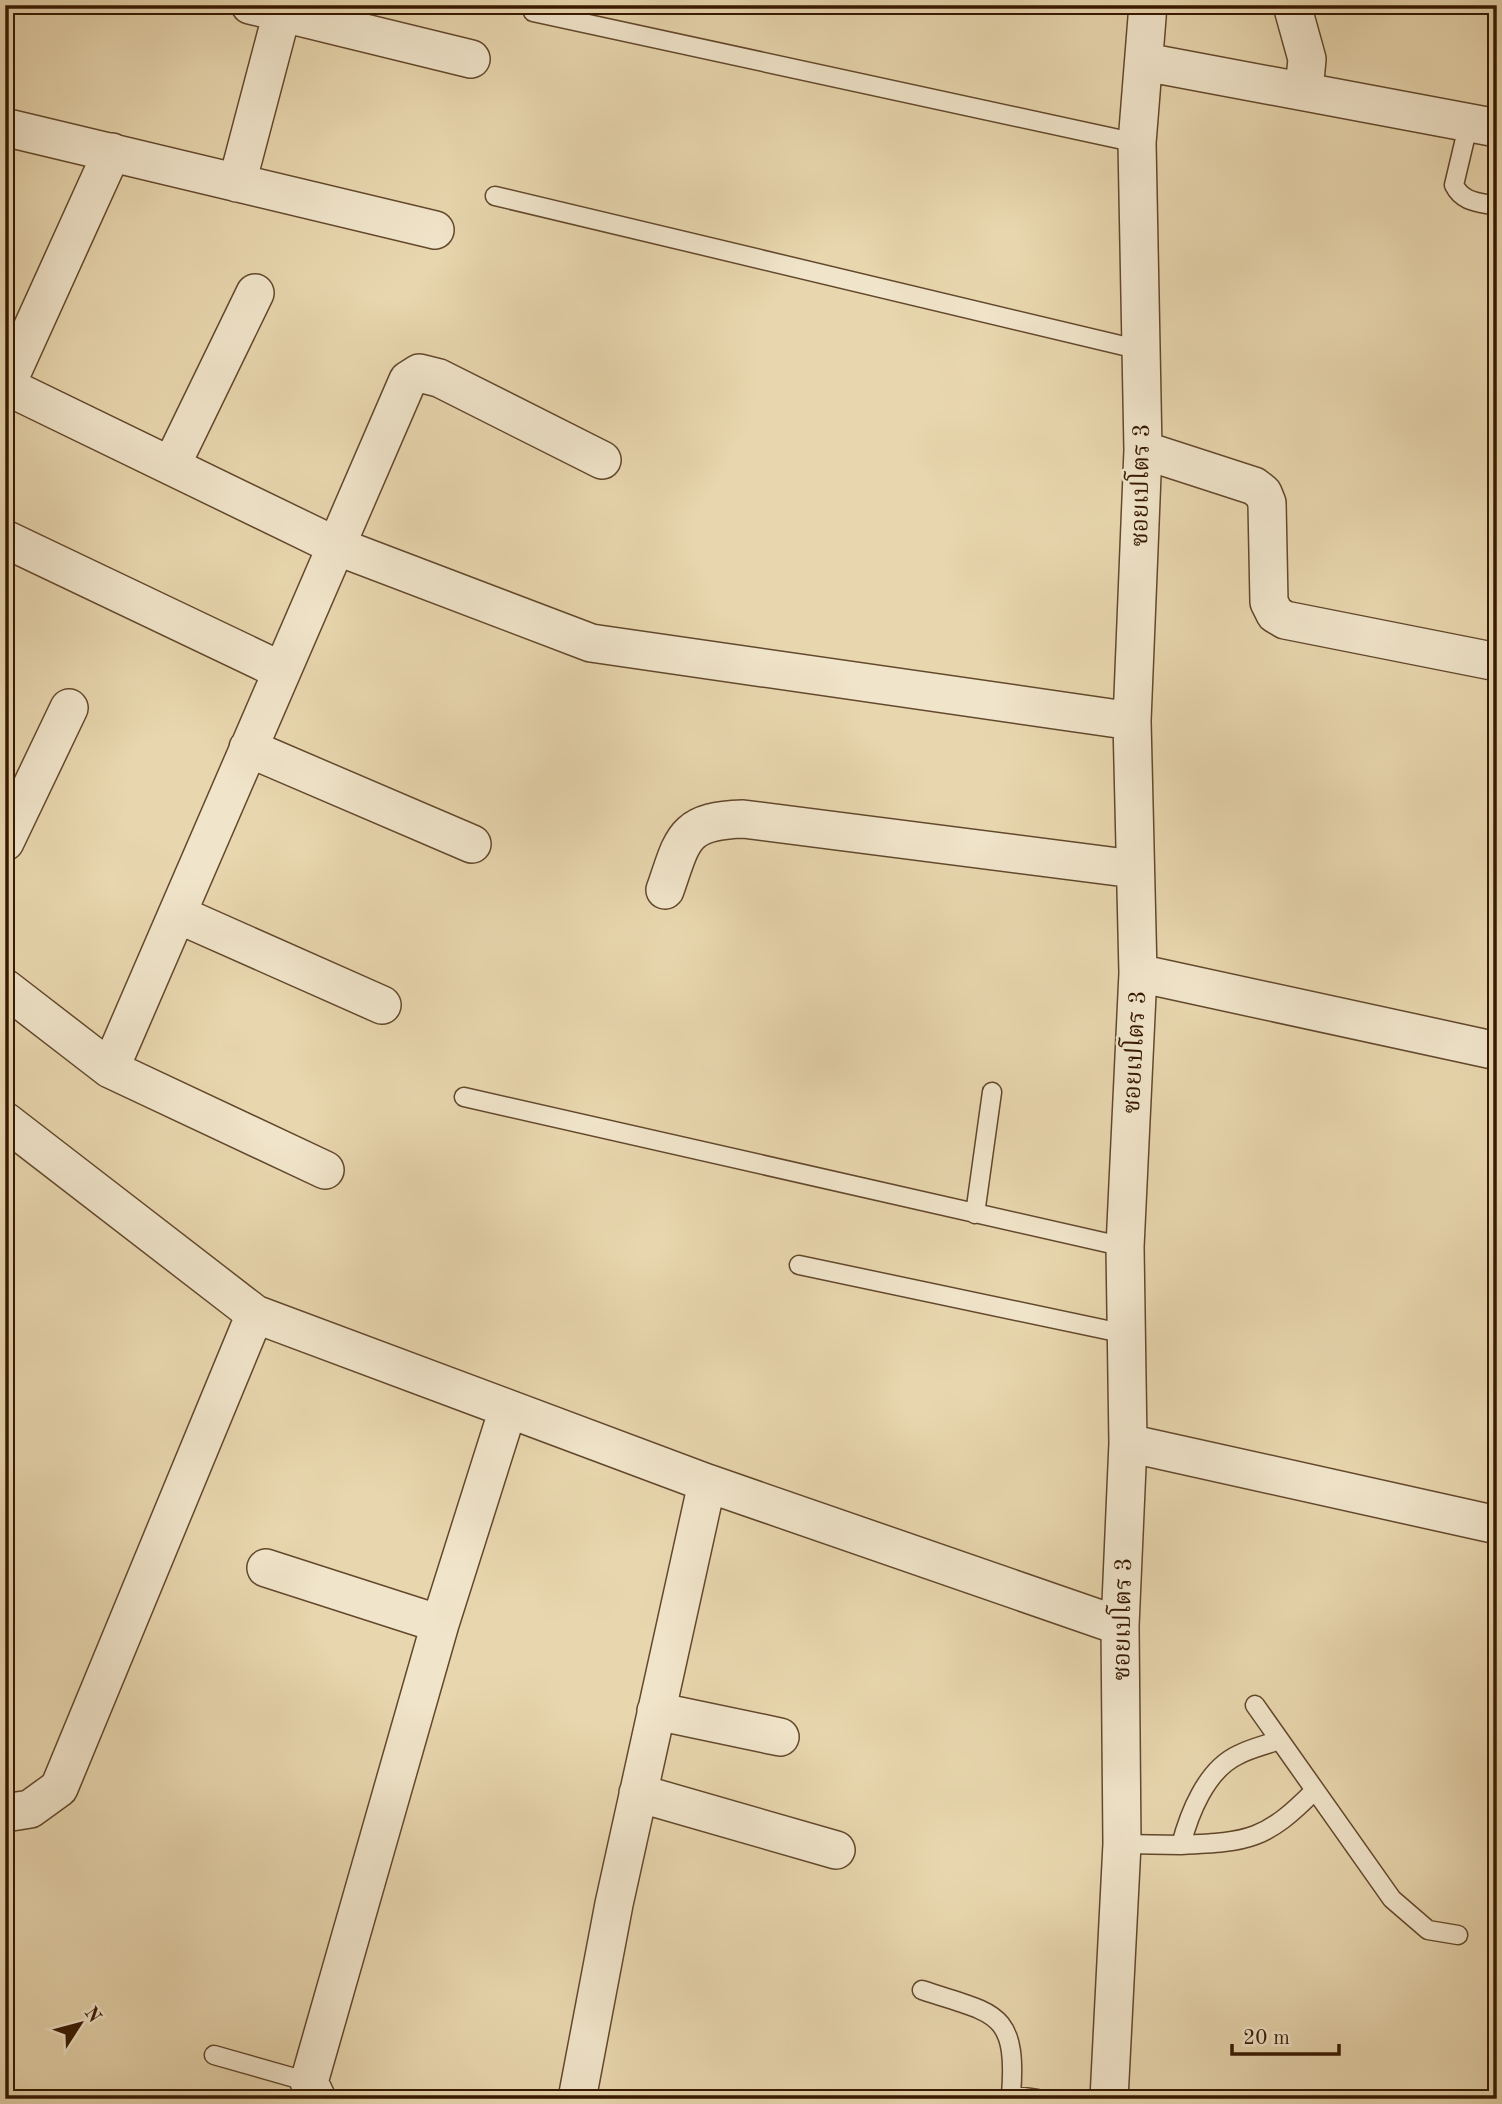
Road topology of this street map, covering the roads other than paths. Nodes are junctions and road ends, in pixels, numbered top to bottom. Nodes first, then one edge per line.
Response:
1 (1148, 5) edge
2 (1292, 5) edge
3 (272, 8) edge
4 (533, 12) dead end
5 (471, 60) dead end
6 (1145, 62) junction
7 (1304, 91) junction
8 (1483, 125) edge
9 (8, 128) dead end
10 (1137, 144) junction
11 (112, 152) junction
12 (237, 183) junction
13 (495, 196) dead end
14 (1497, 206) edge
15 (435, 230) dead end
16 (255, 293) dead end
17 (1141, 350) junction
18 (6, 387) edge
19 (1143, 450) junction
20 (602, 460) dead end
21 (171, 466) junction
22 (5, 539) edge
23 (336, 546) junction
24 (1497, 662) edge
25 (282, 671) junction
26 (69, 709) dead end
27 (1132, 722) junction
28 (248, 748) junction
29 (5, 842) edge
30 (472, 844) dead end
31 (1134, 869) junction
32 (665, 890) dead end
33 (177, 914) junction
34 (1138, 973) junction
35 (5, 988) edge
36 (382, 1005) dead end
37 (1497, 1051) edge
38 (110, 1069) junction
39 (992, 1092) dead end
40 (464, 1097) dead end
41 (5, 1121) edge
42 (325, 1170) dead end
43 (975, 1214) junction
44 (1125, 1247) junction
45 (799, 1265) dead end
46 (255, 1314) junction
47 (1126, 1334) junction
48 (508, 1409) junction
49 (1128, 1443) junction
50 (707, 1483) junction
51 (1497, 1525) edge
52 (266, 1568) dead end
53 (440, 1624) junction
54 (1120, 1626) junction
55 (1255, 1705) dead end
56 (656, 1711) junction
57 (780, 1737) dead end
58 (1279, 1740) junction
59 (1315, 1790) junction
60 (638, 1793) junction
61 (5, 1813) edge
62 (1122, 1844) junction
63 (1181, 1845) junction
64 (836, 1850) dead end
65 (1458, 1935) dead end
66 (922, 1990) dead end
67 (214, 2055) dead end
68 (313, 2090) edge
69 (1010, 2097) edge
70 (577, 2099) edge
71 (1037, 2099) edge
72 (1109, 2099) edge

1 - 6 street, ซอยเปโตร 3
2 - 7 street
3 - 5 street
3 - 12 street
4 - 10 lane
6 - 7 street
6 - 10 street, ซอยเปโตร 3
7 - 8 street
8 - 14 lane
9 - 11 street
10 - 17 street, ซอยเปโตร 3
11 - 12 street
11 - 18 street
12 - 15 street
13 - 17 lane
16 - 21 street
17 - 19 street, ซอยเปโตร 3
18 - 21 street
19 - 24 street
19 - 27 street, ซอยเปโตร 3
20 - 23 street
21 - 23 street
22 - 25 street
23 - 25 street
23 - 27 street
25 - 28 street
26 - 29 street
27 - 31 street, ซอยเปโตร 3
28 - 30 street
28 - 33 street
31 - 32 street
31 - 34 street, ซอยเปโตร 3
33 - 36 street
33 - 38 street
34 - 37 street
34 - 44 street, ซอยเปโตร 3
35 - 38 street
38 - 42 street
39 - 43 lane
40 - 43 lane
41 - 46 street
43 - 44 lane
44 - 47 street, ซอยเปโตร 3
45 - 47 lane
46 - 48 street
46 - 61 street
47 - 49 street, ซอยเปโตร 3
48 - 50 street
48 - 53 street
49 - 51 street
49 - 54 street, ซอยเปโตร 3
50 - 54 street
50 - 56 street
52 - 53 street
53 - 68 street
54 - 62 street, ซอยเปโตร 3
55 - 58 lane
56 - 57 street
56 - 60 street
58 - 59 lane
58 - 63 lane
59 - 63 lane
59 - 65 lane
60 - 64 street
60 - 70 street
62 - 63 lane
62 - 72 street, ซอยเปโตร 3
66 - 69 lane
67 - 68 lane
69 - 71 lane

